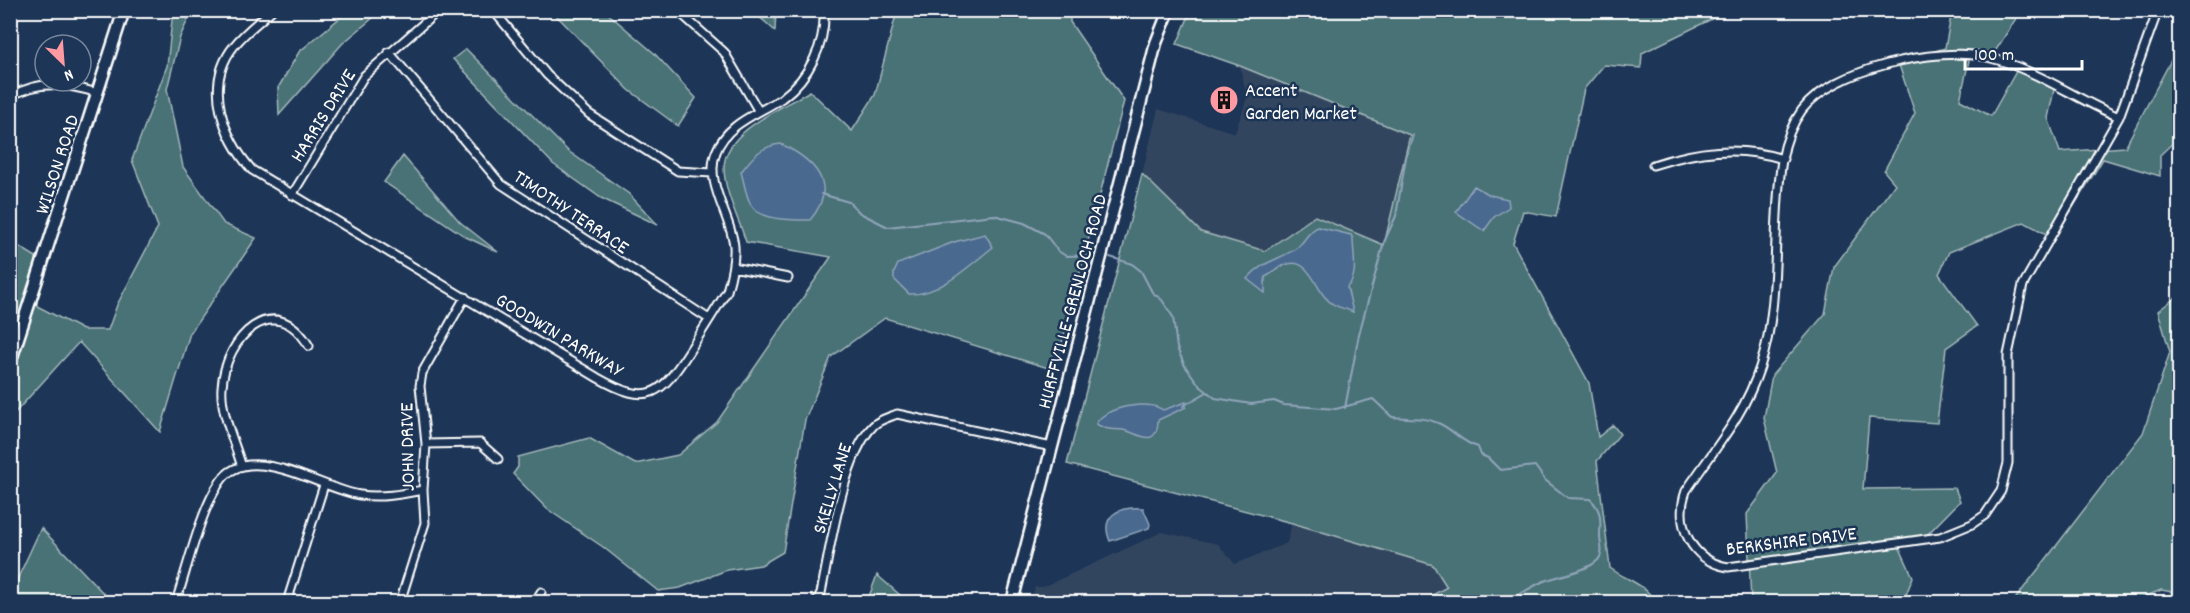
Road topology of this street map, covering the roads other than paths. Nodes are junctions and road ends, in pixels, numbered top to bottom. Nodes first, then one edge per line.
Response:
1 (124, 10) edge
2 (272, 10) edge
3 (440, 10) edge
4 (493, 10) edge
5 (676, 10) edge
6 (824, 10) edge
7 (1169, 10) edge
8 (2158, 10) edge
9 (389, 52) junction
10 (98, 93) junction
11 (10, 97) edge
12 (758, 110) junction
13 (2119, 117) junction
14 (1782, 159) junction
15 (1653, 165) dead end
16 (712, 173) junction
17 (292, 195) junction
18 (733, 267) junction
19 (788, 278) dead end
20 (465, 297) junction
21 (710, 319) junction
22 (309, 346) dead end
23 (10, 363) edge
24 (426, 444) junction
25 (1052, 447) junction
26 (498, 459) dead end
27 (241, 464) junction
28 (324, 485) junction
29 (423, 490) junction
30 (541, 592) dead end
31 (176, 603) edge
32 (286, 603) edge
33 (400, 603) edge
34 (535, 603) edge
35 (816, 603) edge
36 (1012, 603) edge

1 - 10 main road, WILSON ROAD
2 - 17 street, GOODWIN PARKWAY
3 - 9 street, HARRIS DRIVE
4 - 16 street
5 - 12 street
6 - 12 street
7 - 25 main road, HURFFVILLE-GRENLOCH ROAD
8 - 13 street, BERKSHIRE DRIVE
9 - 17 street, HARRIS DRIVE
9 - 21 street, TIMOTHY TERRACE
10 - 11 street
10 - 23 main road, WILSON ROAD
12 - 16 street
13 - 14 street, BERKSHIRE DRIVE
13 - 14 street, BERKSHIRE DRIVE
14 - 15 street
16 - 18 street, GOODWIN PARKWAY
17 - 20 street, GOODWIN PARKWAY
18 - 19 street
18 - 21 street, GOODWIN PARKWAY
20 - 21 street, GOODWIN PARKWAY
20 - 24 street, JOHN DRIVE
22 - 27 street
24 - 26 street
24 - 29 street, JOHN DRIVE
25 - 35 street, SKELLY LANE
25 - 36 main road, HURFFVILLE-GRENLOCH ROAD
27 - 28 street
27 - 31 street
28 - 29 street
28 - 32 street
29 - 33 street, JOHN DRIVE
30 - 34 street

